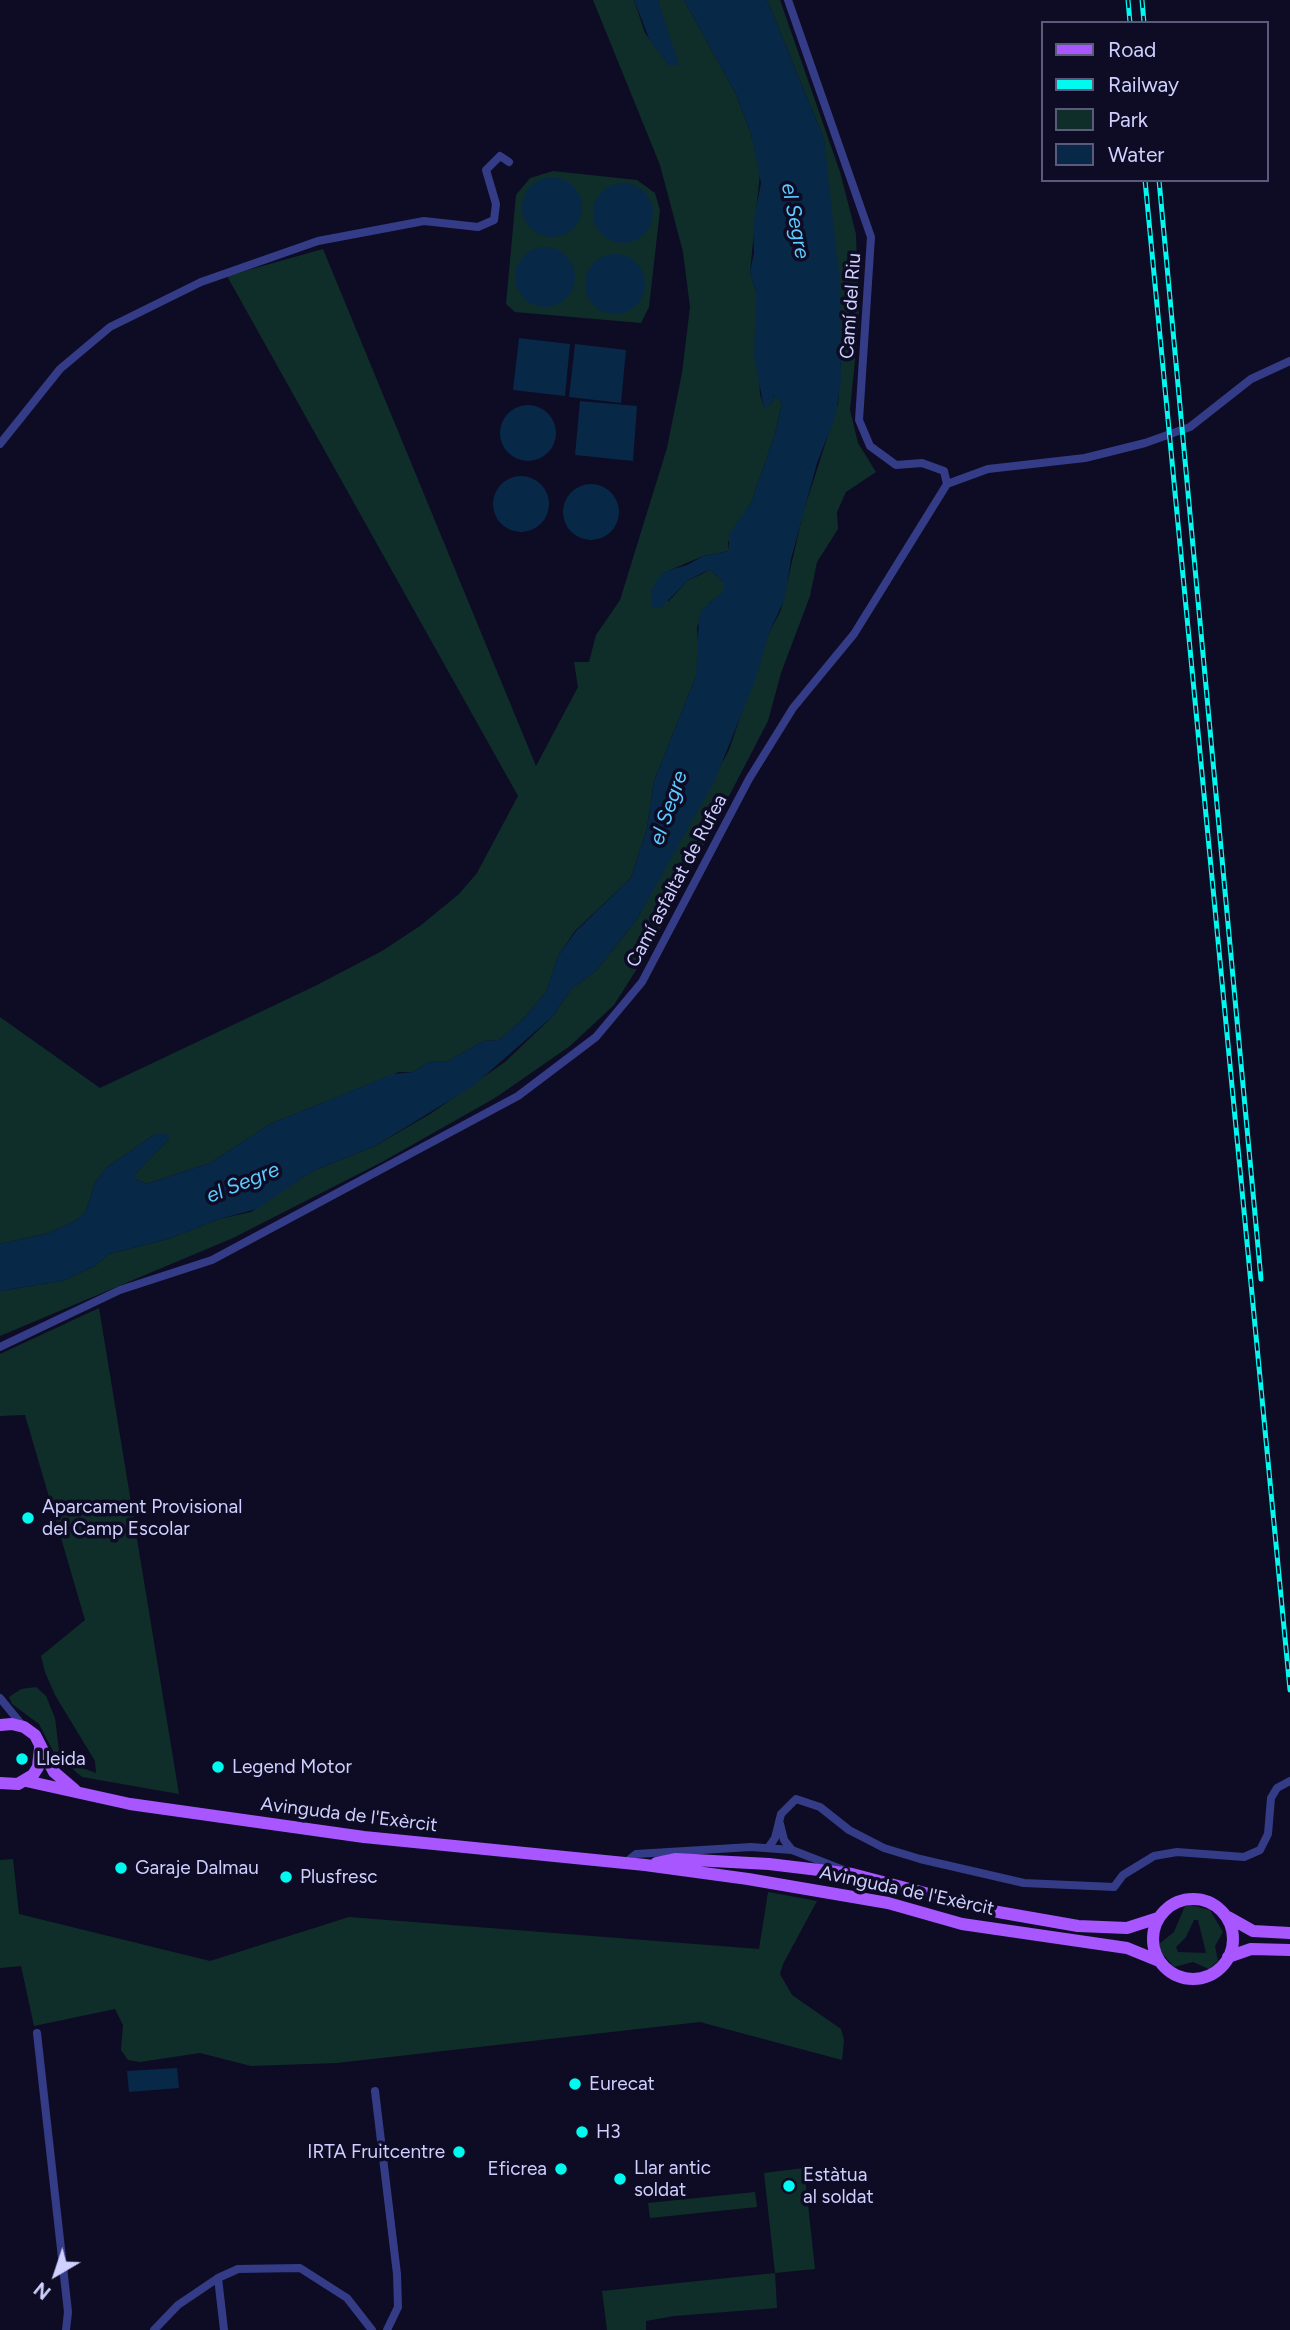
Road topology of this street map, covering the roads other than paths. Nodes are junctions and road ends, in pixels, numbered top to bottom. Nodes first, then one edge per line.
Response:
1 (788, 0) edge
2 (509, 162) dead end
3 (1290, 361) edge
4 (0, 444) edge
5 (947, 484) junction
6 (0, 1347) edge
7 (0, 1698) edge
8 (0, 1726) edge
9 (24, 1727) junction
10 (40, 1748) junction
11 (26, 1781) junction
12 (1290, 1781) edge
13 (0, 1783) edge
14 (75, 1790) junction
15 (780, 1824) junction
16 (768, 1848) junction
17 (792, 1850) junction
18 (624, 1864) junction
19 (645, 1865) junction
20 (852, 1874) junction
21 (1225, 1916) junction
22 (1158, 1917) junction
23 (1290, 1933) edge
24 (1290, 1950) edge
25 (1228, 1957) junction
26 (1159, 1961) junction
27 (37, 2033) dead end
28 (375, 2091) dead end
29 (218, 2278) junction
30 (66, 2330) edge
31 (154, 2330) edge
32 (225, 2330) edge
33 (372, 2330) edge
34 (387, 2330) edge

1 - 5 street, Camí del Riu
2 - 4 street
3 - 5 street
5 - 6 street, Camí asfaltat de Rufea
7 - 9 street
8 - 9 main road
9 - 10 main road
10 - 11 main road
10 - 14 main road
11 - 13 main road, Avinguda de l'Exèrcit
11 - 14 main road, Avinguda de l'Exèrcit
12 - 15 street
14 - 18 main road, Avinguda de l'Exèrcit
15 - 16 street
15 - 17 street
16 - 17 street
16 - 18 street
17 - 20 street
18 - 19 main road, Avinguda de l'Exèrcit
19 - 20 main road, Avinguda de l'Exèrcit
19 - 26 main road, Avinguda de l'Exèrcit
20 - 22 main road, Avinguda de l'Exèrcit
21 - 22 main road
21 - 23 main road
21 - 25 main road
22 - 26 main road
24 - 25 main road
25 - 26 main road
27 - 30 street
28 - 34 street
29 - 31 street
29 - 32 street
29 - 33 street

